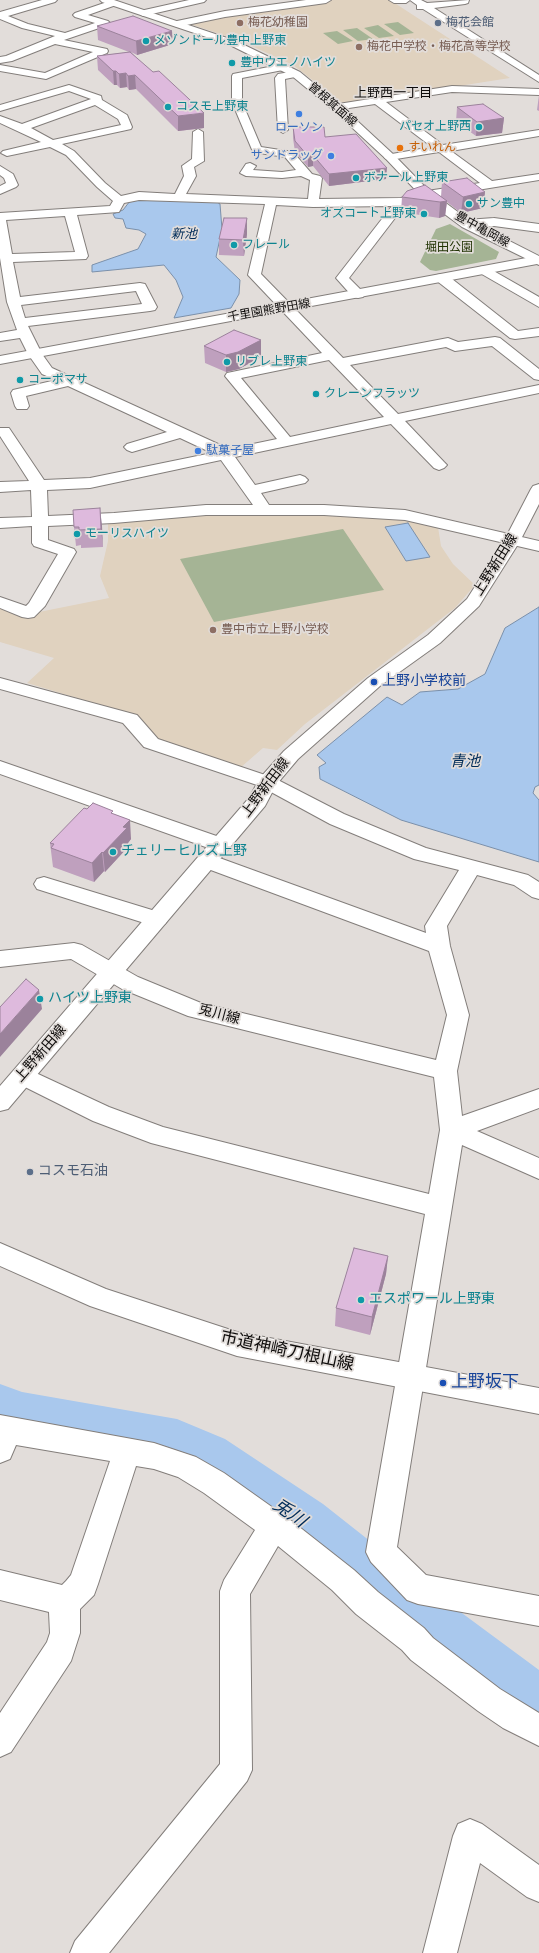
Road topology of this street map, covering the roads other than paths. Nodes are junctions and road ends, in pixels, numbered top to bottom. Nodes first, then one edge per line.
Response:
1 (24, 0) edge
2 (52, 0) edge
3 (201, 0) edge
4 (326, 0) edge
5 (394, 0) edge
6 (415, 0) edge
7 (464, 0) edge
8 (109, 1) edge
9 (291, 2) edge
10 (37, 4) junction
11 (241, 4) dead end
12 (406, 5) edge
13 (425, 7) junction
14 (249, 10) junction
15 (143, 13) junction
16 (1, 14) edge
17 (177, 24) junction
18 (25, 26) junction
19 (12, 30) dead end
20 (65, 36) junction
21 (56, 41) junction
22 (0, 60) edge
23 (284, 67) junction
24 (0, 68) edge
25 (296, 74) junction
26 (539, 79) edge
27 (452, 89) junction
28 (539, 92) edge
29 (377, 101) junction
30 (96, 102) junction
31 (470, 102) dead end
32 (336, 107) junction
33 (0, 108) edge
34 (0, 119) edge
35 (22, 128) junction
36 (508, 128) dead end
37 (283, 130) dead end
38 (198, 132) edge
39 (539, 133) edge
40 (520, 136) junction
41 (53, 143) junction
42 (533, 145) dead end
43 (440, 148) junction
44 (7, 153) dead end
45 (390, 157) junction
46 (250, 166) dead end
47 (0, 169) edge
48 (304, 172) junction
49 (539, 177) edge
50 (490, 185) junction
51 (0, 190) edge
52 (427, 195) junction
53 (179, 196) junction
54 (119, 200) junction
55 (271, 202) junction
56 (401, 202) junction
57 (313, 203) junction
58 (70, 213) junction
59 (0, 217) edge
60 (0, 221) edge
61 (466, 224) junction
62 (539, 228) edge
63 (538, 260) edge
64 (6, 266) edge
65 (485, 270) junction
66 (442, 278) junction
67 (358, 294) junction
68 (539, 303) edge
69 (15, 304) junction
70 (0, 308) edge
71 (285, 308) junction
72 (22, 328) junction
73 (539, 332) edge
74 (0, 337) edge
75 (35, 354) junction
76 (336, 359) junction
77 (0, 360) edge
78 (539, 376) edge
79 (67, 382) junction
80 (539, 389) edge
81 (22, 406) dead end
82 (394, 419) junction
83 (0, 432) edge
84 (182, 433) junction
85 (286, 441) junction
86 (132, 447) dead end
87 (224, 453) junction
88 (439, 465) dead end
89 (300, 480) dead end
90 (39, 485) junction
91 (0, 487) edge
92 (539, 489) edge
93 (251, 491) junction
94 (264, 508) junction
95 (39, 521) junction
96 (0, 522) edge
97 (512, 541) junction
98 (539, 546) edge
99 (0, 602) edge
100 (0, 683) edge
101 (0, 767) edge
102 (268, 782) junction
103 (221, 845) junction
104 (207, 861) junction
105 (472, 866) junction
106 (44, 884) dead end
107 (539, 892) edge
108 (157, 919) junction
109 (439, 946) junction
110 (0, 960) edge
111 (111, 972) junction
112 (445, 1071) junction
113 (23, 1076) junction
114 (539, 1098) edge
115 (0, 1102) edge
116 (452, 1130) junction
117 (539, 1169) edge
118 (438, 1207) junction
119 (0, 1254) edge
120 (411, 1377) junction
121 (539, 1401) edge
122 (2, 1436) edge
123 (127, 1452) junction
124 (274, 1526) junction
125 (0, 1585) edge
126 (67, 1601) junction
127 (539, 1611) edge
128 (539, 1730) edge
129 (0, 1742) edge
130 (539, 1885) edge
131 (87, 1953) edge
132 (440, 1953) edge

1 - 10 street
2 - 10 street
3 - 15 street
4 - 9 street
5 - 12 street
6 - 13 street
7 - 13 street
8 - 15 street, 曽根箕面線
8 - 20 street
9 - 14 street
10 - 16 street
11 - 14 street
12 - 13 street
13 - 26 street
14 - 17 street
15 - 17 street, 曽根箕面線
16 - 18 street
17 - 23 street, 曽根箕面線
18 - 19 street
18 - 20 street
20 - 21 street
21 - 22 street
21 - 24 street
23 - 25 street, 曽根箕面線
23 - 48 street
25 - 32 street, 曽根箕面線
25 - 37 street
27 - 28 street
27 - 29 street
27 - 31 street
29 - 32 street
29 - 43 street
30 - 33 street
30 - 35 street
30 - 41 street
32 - 45 street, 曽根箕面線
34 - 35 street
35 - 41 street
36 - 40 street
38 - 53 street
39 - 40 street
40 - 42 street
40 - 43 street
41 - 44 street
41 - 54 street
43 - 45 street
43 - 50 street
45 - 52 street, 曽根箕面線
46 - 48 street
47 - 51 street
48 - 57 street
49 - 50 street
50 - 52 street
52 - 56 street
52 - 61 street, 豊中亀岡線
53 - 54 street
53 - 55 street
54 - 58 street
55 - 57 street
55 - 71 street
56 - 57 street
56 - 67 street
58 - 59 street
58 - 64 street
60 - 64 street
61 - 62 street
61 - 63 street, 豊中亀岡線
63 - 65 street, 千里園熊野田線
64 - 69 street
65 - 66 street, 千里園熊野田線
65 - 68 street
66 - 67 street, 千里園熊野田線
66 - 73 street
67 - 71 street, 千里園熊野田線
69 - 70 street
69 - 72 street
69 - 72 street
71 - 75 street, 千里園熊野田線
71 - 76 street
72 - 74 street
72 - 75 street
75 - 77 street, 千里園熊野田線
75 - 79 street
76 - 78 street
76 - 82 street
76 - 85 street
79 - 81 street
79 - 84 street
80 - 82 street
82 - 85 street
82 - 88 street
83 - 90 street
84 - 86 street
84 - 87 street
85 - 87 street
87 - 90 street
87 - 93 street
89 - 93 street
90 - 91 street
90 - 95 street
92 - 97 street, 上野新田線
93 - 94 street
94 - 95 street
94 - 97 street
95 - 96 street
95 - 99 street
97 - 98 street
97 - 102 street, 上野新田線
100 - 102 street
101 - 103 street
102 - 103 street, 上野新田線
102 - 105 street
103 - 104 street, 上野新田線
104 - 108 street, 上野新田線
104 - 109 street
105 - 107 street
105 - 109 street
106 - 108 street
108 - 111 street, 上野新田線
109 - 112 street
110 - 111 street, 兎川線
111 - 112 street, 兎川線
111 - 113 street, 上野新田線
112 - 116 street
113 - 115 street, 上野新田線
113 - 118 street
114 - 116 street
116 - 117 street
116 - 118 street
118 - 120 street
119 - 120 street, 市道神崎刀根山線
120 - 121 street, 市道神崎刀根山線
120 - 127 street
122 - 123 street
123 - 124 street
123 - 126 street
124 - 128 street
124 - 131 street
125 - 126 street
126 - 129 street
130 - 132 street

